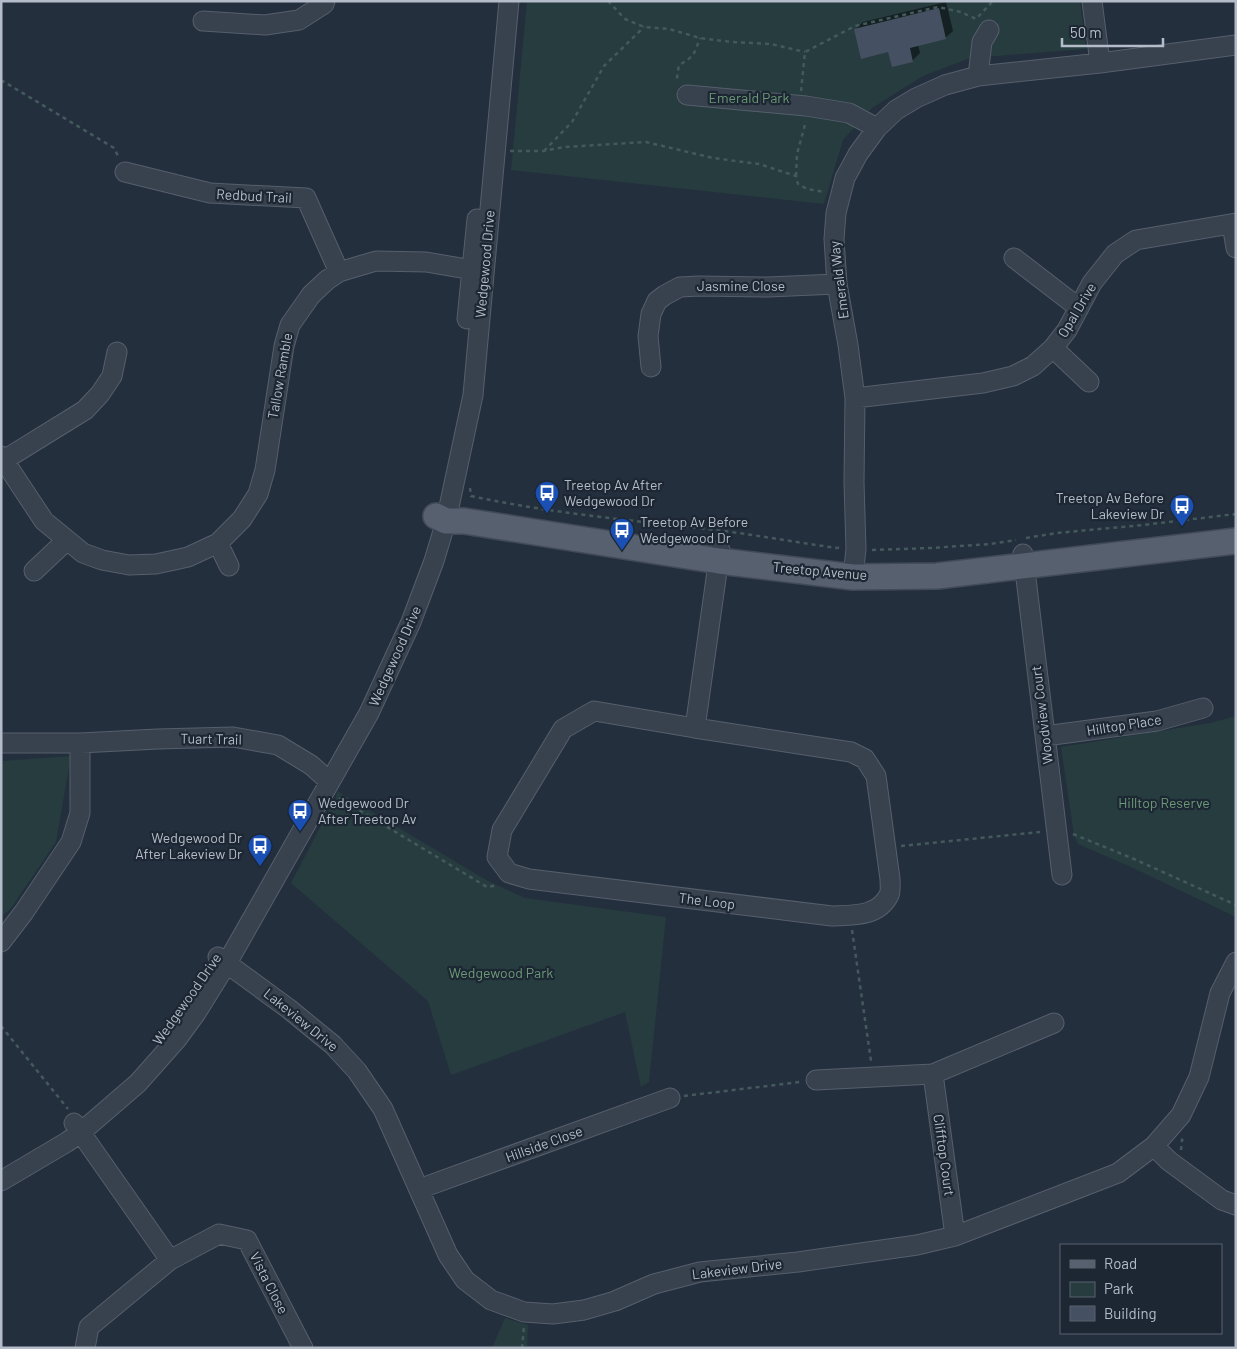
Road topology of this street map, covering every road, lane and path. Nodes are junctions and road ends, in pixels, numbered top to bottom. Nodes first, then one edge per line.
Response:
1 (325, 1) edge
2 (497, 1) edge
3 (509, 1) edge
4 (608, 1) edge
5 (993, 1) edge
6 (1092, 1) edge
7 (203, 21) dead end
8 (644, 27) junction
9 (989, 30) dead end
10 (700, 38) junction
11 (1236, 45) edge
12 (805, 52) junction
13 (1100, 63) junction
14 (978, 76) junction
15 (1, 80) edge
16 (683, 87) joint
17 (798, 105) junction
18 (878, 128) junction
19 (496, 151) junction
20 (544, 151) junction
21 (125, 172) joint
22 (796, 176) junction
23 (841, 195) junction
24 (1234, 224) edge
25 (1236, 248) edge
26 (1014, 258) dead end
27 (478, 271) junction
28 (339, 272) junction
29 (837, 284) junction
30 (1079, 308) junction
31 (1053, 348) junction
32 (117, 352) dead end
33 (651, 368) dead end
34 (1089, 382) dead end
35 (855, 398) junction
36 (3, 458) edge
37 (442, 512) junction
38 (1236, 530) edge
39 (67, 540) junction
40 (1236, 541) edge
41 (218, 543) junction
42 (720, 555) junction
43 (1024, 560) junction
44 (230, 566) dead end
45 (34, 571) dead end
46 (854, 572) junction
47 (1203, 708) dead end
48 (695, 728) junction
49 (1045, 736) junction
50 (1, 743) edge
51 (80, 743) junction
52 (329, 784) junction
53 (509, 873) junction
54 (1062, 875) dead end
55 (850, 915) junction
56 (1, 942) edge
57 (222, 960) junction
58 (1236, 962) edge
59 (1054, 1023) dead end
60 (1, 1026) edge
61 (933, 1074) junction
62 (873, 1077) junction
63 (816, 1080) joint
64 (670, 1098) joint
65 (75, 1123) junction
66 (1154, 1146) junction
67 (1, 1167) edge
68 (1, 1181) edge
69 (419, 1189) junction
70 (1236, 1205) edge
71 (955, 1236) junction
72 (170, 1260) junction
73 (524, 1325) dead end
74 (85, 1348) edge
75 (303, 1348) edge
76 (522, 1348) edge

1 - 7 street
2 - 27 street, Wedgewood Drive
3 - 19 street, Wedgewood Drive
4 - 8 path
5 - 12 path
6 - 13 street
8 - 10 path
8 - 20 path
9 - 14 street
10 - 12 path
10 - 16 path
11 - 13 street, Emerald Way
12 - 17 path
13 - 14 street, Emerald Way
14 - 18 street, Emerald Way
15 - 21 path
16 - 17 street
17 - 18 street
17 - 22 path
18 - 23 street, Emerald Way
19 - 20 path
19 - 27 street, Wedgewood Drive
20 - 22 path
21 - 28 street, Redbud Trail
22 - 23 path
23 - 29 street, Emerald Way
24 - 25 street
24 - 30 street, Opal Drive
26 - 30 street
27 - 28 street, Tallow Ramble
27 - 37 street, Wedgewood Drive
28 - 41 street, Tallow Ramble
29 - 33 street, Jasmine Close
29 - 35 street, Emerald Way
30 - 31 street, Opal Drive
31 - 34 street
31 - 35 street, Opal Drive
32 - 36 street
35 - 46 street, Emerald Way
36 - 39 street, Tallow Ramble
37 - 42 main road, Treetop Avenue
37 - 52 street, Wedgewood Drive
38 - 43 main road, Treetop Avenue
39 - 41 street, Tallow Ramble
39 - 45 street
40 - 43 main road, Treetop Avenue
41 - 44 street
42 - 46 main road, Treetop Avenue
42 - 48 street
43 - 46 main road, Treetop Avenue
43 - 49 street, Woodview Court
47 - 49 street, Hilltop Place
48 - 53 street, The Loop
48 - 55 street, The Loop
49 - 54 street, Woodview Court
50 - 51 street, Tuart Trail
51 - 52 street, Tuart Trail
51 - 56 street
52 - 53 path
52 - 57 street, Wedgewood Drive
53 - 55 street, The Loop
55 - 62 path
57 - 65 street, Wedgewood Drive
57 - 69 street, Lakeview Drive
58 - 66 street, Lakeview Drive
59 - 61 street
60 - 65 path
61 - 62 street
61 - 71 street, Clifftop Court
62 - 63 street
63 - 64 path
64 - 69 street, Hillside Close
65 - 67 street, Wedgewood Drive
65 - 68 street, Wedgewood Drive
65 - 72 street
66 - 70 street
66 - 71 street, Lakeview Drive
69 - 71 street, Lakeview Drive
72 - 74 street, Vista Close
72 - 75 street, Vista Close
73 - 76 path

